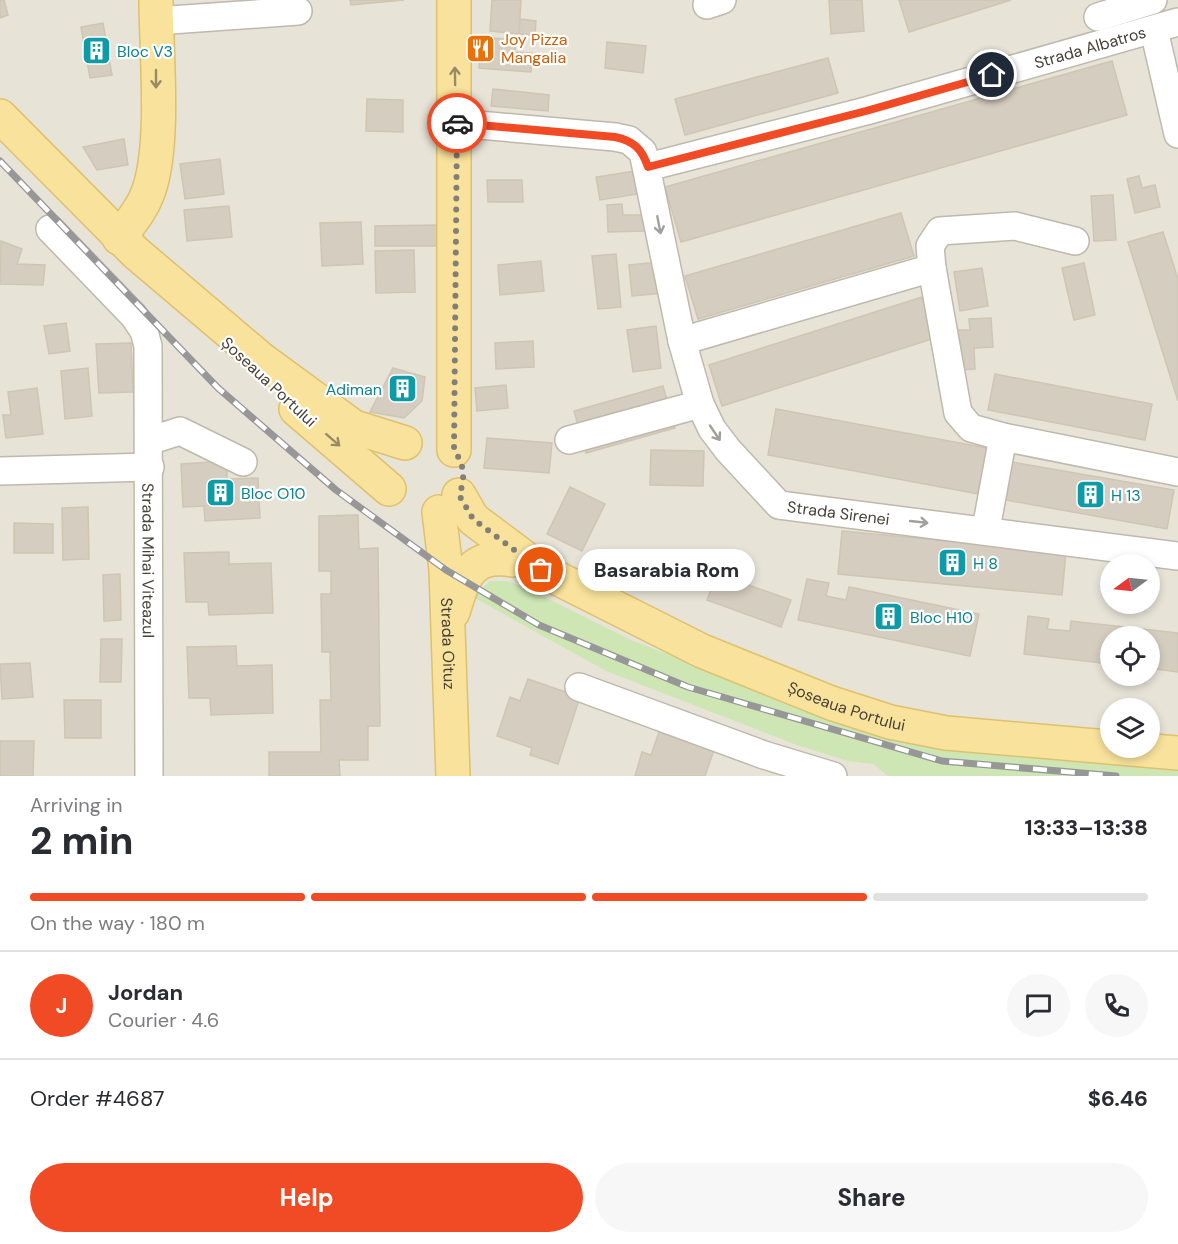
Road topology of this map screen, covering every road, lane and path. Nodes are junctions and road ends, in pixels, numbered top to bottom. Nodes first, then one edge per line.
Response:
1 (454, 0) edge
2 (1153, 0) edge
3 (1096, 8) edge
4 (156, 10) edge
5 (298, 10) dead end
6 (1166, 26) edge
7 (1105, 43) junction
8 (0, 116) edge
9 (456, 123) junction
10 (1178, 134) edge
11 (648, 167) junction
12 (50, 229) dead end
13 (119, 237) junction
14 (1075, 241) dead end
15 (932, 268) junction
16 (154, 269) junction
17 (682, 341) junction
18 (700, 404) junction
19 (1004, 437) junction
20 (569, 440) dead end
21 (150, 441) junction
22 (405, 442) junction
23 (454, 450) junction
24 (243, 462) dead end
25 (150, 467) junction
26 (0, 471) edge
27 (1178, 472) edge
28 (389, 489) junction
29 (449, 503) junction
30 (986, 529) junction
31 (1178, 556) edge
32 (527, 565) junction
33 (449, 625) junction
34 (579, 687) dead end
35 (1178, 753) edge
36 (149, 776) edge
37 (453, 776) edge
38 (832, 776) edge

9 -> 1 main road
2 - 3 street
3 - 7 street
4 - 5 street
4 -> 13 main road
6 - 7 street, Strada Albatros
6 - 10 street
7 - 11 street, Strada Albatros
8 - 13 main road, Șoseaua Portului
9 - 11 street
9 - 23 main road
11 -> 17 street, Strada Sirenei
12 - 21 street, Strada Mihai Viteazul
13 - 16 main road, Șoseaua Portului
14 - 15 street
15 - 17 street
15 - 19 street
16 - 22 main road, Șoseaua Portului
16 -> 28 main road, Șoseaua Portului
17 - 18 street, Strada Sirenei
18 - 20 street
18 -> 30 street, Strada Sirenei
19 - 27 street
19 - 30 street
21 - 24 street
21 - 25 street, Strada Mihai Viteazul
22 - 23 main road
22 - 28 main road
23 - 29 main road
25 - 26 street
25 - 36 street, Strada Mihai Viteazul
28 - 29 main road
29 - 32 main road, Șoseaua Portului
29 - 33 main road, Strada Oituz
30 - 31 street, Strada Sirenei
32 - 33 main road
32 - 35 main road, Șoseaua Portului
33 - 37 main road, Strada Oituz
34 - 38 street

